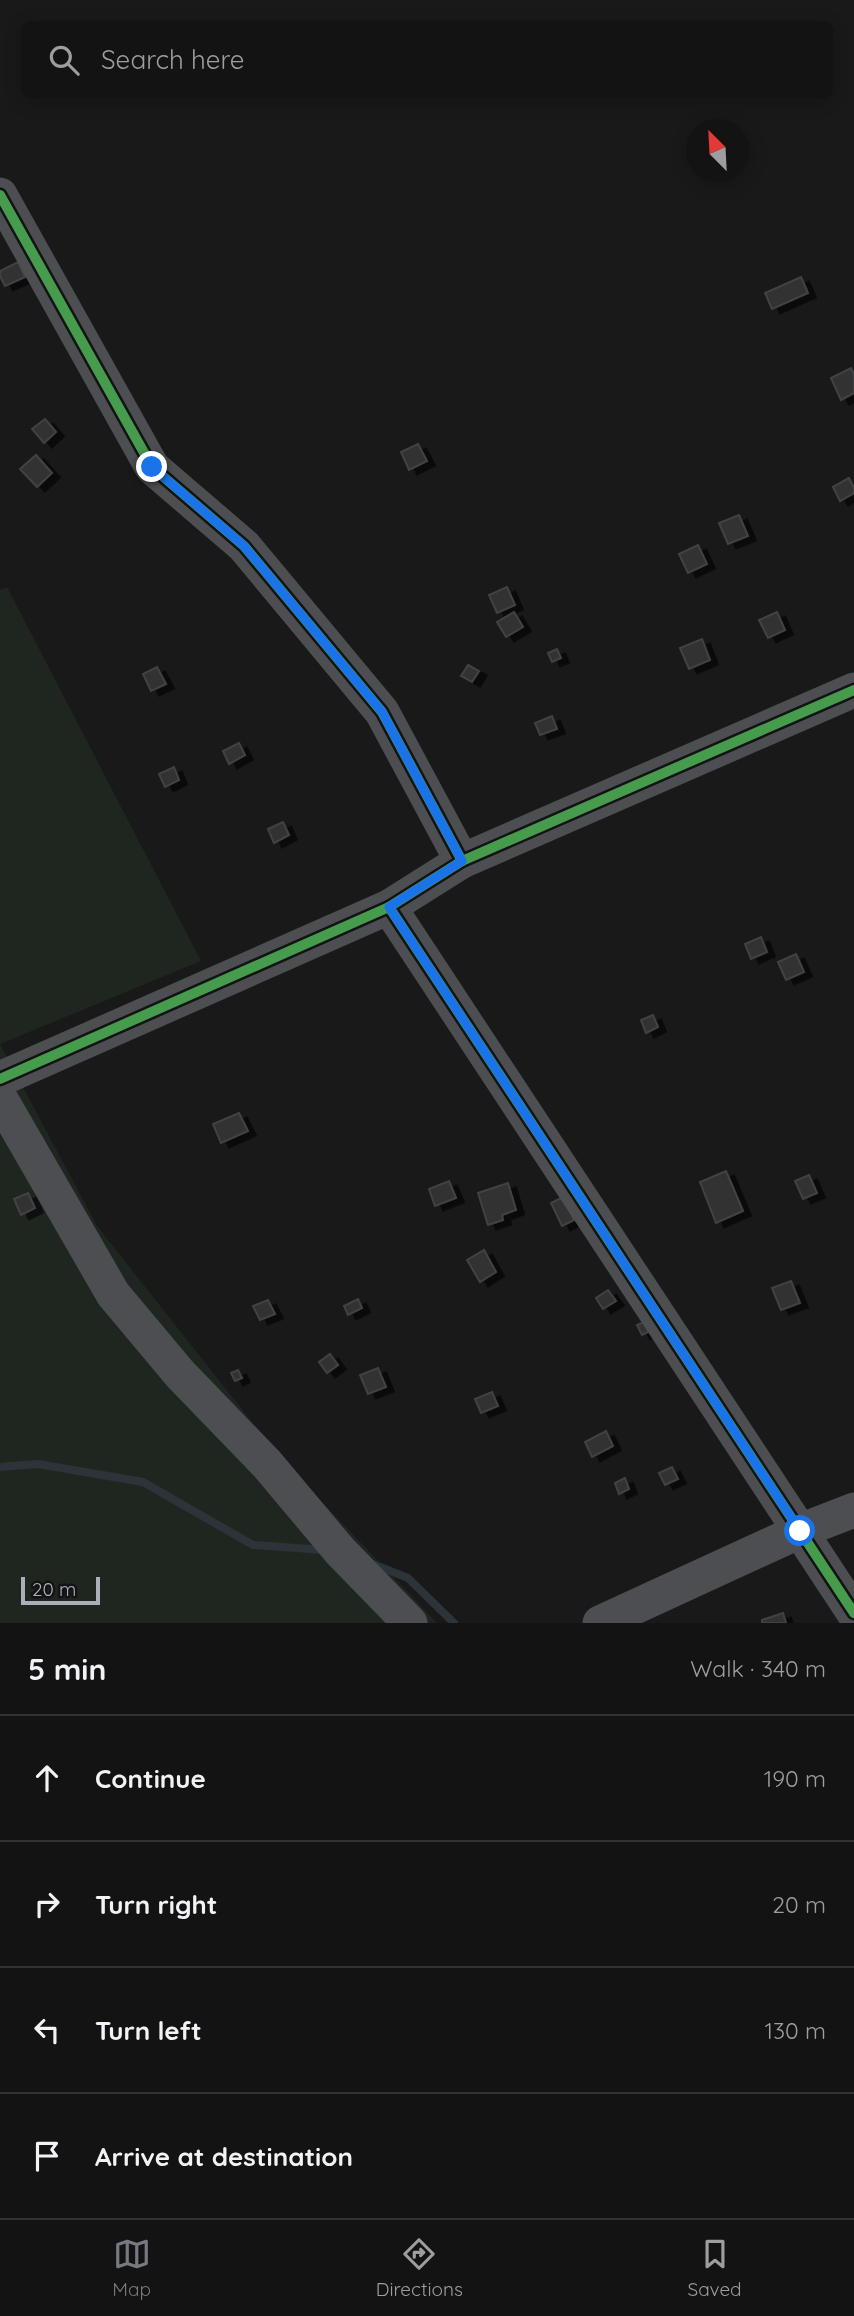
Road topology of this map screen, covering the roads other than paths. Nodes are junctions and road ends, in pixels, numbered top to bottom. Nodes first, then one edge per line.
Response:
1 (0, 195) edge
2 (854, 690) edge
3 (462, 861) junction
4 (389, 907) junction
5 (0, 1079) edge
6 (0, 1098) edge
7 (854, 1510) edge
8 (800, 1531) junction
9 (854, 1613) edge
10 (410, 1623) edge
11 (600, 1623) edge

1 - 3 street
2 - 3 street
3 - 4 street
4 - 5 street
4 - 8 street
6 - 10 street
7 - 8 street
8 - 9 street
8 - 11 street

